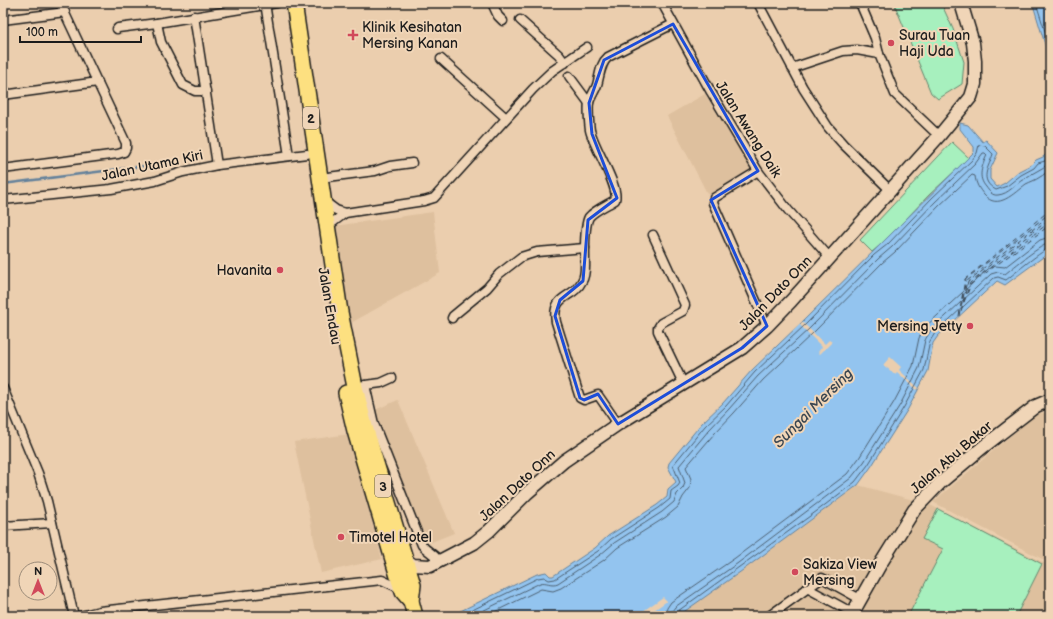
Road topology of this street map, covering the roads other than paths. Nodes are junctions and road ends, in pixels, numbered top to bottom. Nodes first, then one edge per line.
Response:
1 (60, 3) edge
2 (277, 3) edge
3 (284, 3) edge
4 (294, 3) edge
5 (492, 3) edge
6 (662, 3) edge
7 (758, 3) edge
8 (860, 3) edge
9 (961, 3) edge
10 (266, 4) edge
11 (64, 12) junction
12 (194, 16) junction
13 (3, 20) edge
14 (520, 20) dead end
15 (502, 21) dead end
16 (157, 23) junction
17 (673, 24) junction
18 (117, 29) dead end
19 (587, 47) dead end
20 (880, 54) junction
21 (441, 59) dead end
22 (565, 63) junction
23 (792, 68) junction
24 (569, 76) dead end
25 (98, 82) junction
26 (206, 91) junction
27 (3, 95) edge
28 (589, 103) junction
29 (506, 118) junction
30 (939, 136) junction
31 (306, 154) junction
32 (289, 156) junction
33 (412, 163) dead end
34 (217, 165) junction
35 (3, 169) edge
36 (758, 171) junction
37 (320, 178) junction
38 (890, 190) junction
39 (3, 200) edge
40 (323, 200) junction
41 (344, 213) junction
42 (325, 232) junction
43 (653, 235) dead end
44 (585, 248) junction
45 (830, 258) junction
46 (340, 312) joint
47 (452, 318) dead end
48 (767, 326) junction
49 (392, 378) dead end
50 (684, 384) junction
51 (360, 386) junction
52 (3, 388) edge
53 (1050, 400) edge
54 (1036, 406) junction
55 (1050, 408) edge
56 (618, 424) junction
57 (369, 425) junction
58 (52, 523) junction
59 (3, 526) edge
60 (400, 562) junction
61 (434, 563) junction
62 (382, 580) junction
63 (807, 588) junction
64 (409, 593) junction
65 (860, 599) junction
66 (852, 614) edge
67 (74, 616) edge
68 (80, 616) edge
69 (415, 616) edge
70 (769, 616) edge

1 - 11 street
2 - 10 street
3 - 31 highway, Jalan Endau / 3
4 - 37 highway, Jalan Endau / 2
5 - 15 street
6 - 17 street, Jalan Awang Daik
7 - 23 street
8 - 20 street
9 - 30 main road, Jalan Dato Onn
10 - 12 street
10 - 32 street
11 - 13 street
11 - 25 street
12 - 16 street
12 - 26 street
14 - 22 street
16 - 18 street
16 - 26 street
17 - 28 street
17 - 36 street, Jalan Awang Daik
19 - 22 street
20 - 23 street
20 - 30 street
21 - 29 street
22 - 29 street
23 - 38 street
24 - 28 street
25 - 27 street
25 - 35 street
26 - 34 street
28 - 44 street
29 - 41 street
30 - 38 main road, Jalan Dato Onn
31 - 32 street, Jalan Utama Kiri
31 - 42 highway, Jalan Endau / 3
32 - 34 street, Jalan Utama Kiri
33 - 37 street
34 - 39 street, Jalan Utama Kiri
36 - 45 street, Jalan Awang Daik
36 - 48 street
37 - 40 highway, Jalan Endau / 2
38 - 45 main road, Jalan Dato Onn
40 - 41 street
40 - 42 highway, Jalan Endau / 2
41 - 42 street
42 - 46 highway, Jalan Endau / 2
42 - 60 highway, Jalan Endau / 3
43 - 50 street
44 - 47 street
44 - 56 street
45 - 48 main road, Jalan Dato Onn
46 - 51 highway, Jalan Endau / 3
48 - 50 main road, Jalan Dato Onn
49 - 51 street
50 - 56 main road, Jalan Dato Onn
51 - 57 highway, Jalan Endau / 3
52 - 58 street
53 - 54 main road, Jalan Abu Bakar
54 - 55 street
54 - 65 main road, Jalan Abu Bakar
56 - 61 main road, Jalan Dato Onn
57 - 60 highway, Jalan Endau / 3
57 - 61 street
58 - 59 street
58 - 67 street
60 - 61 main road
60 - 62 street
60 - 64 highway, Jalan Endau / 3
61 - 64 main road, Jalan Dato Onn
62 - 64 street
62 - 68 street
63 - 65 street
63 - 66 street
63 - 70 street
64 - 69 highway, Jalan Endau / 3
65 - 66 main road, Jalan Abu Bakar

